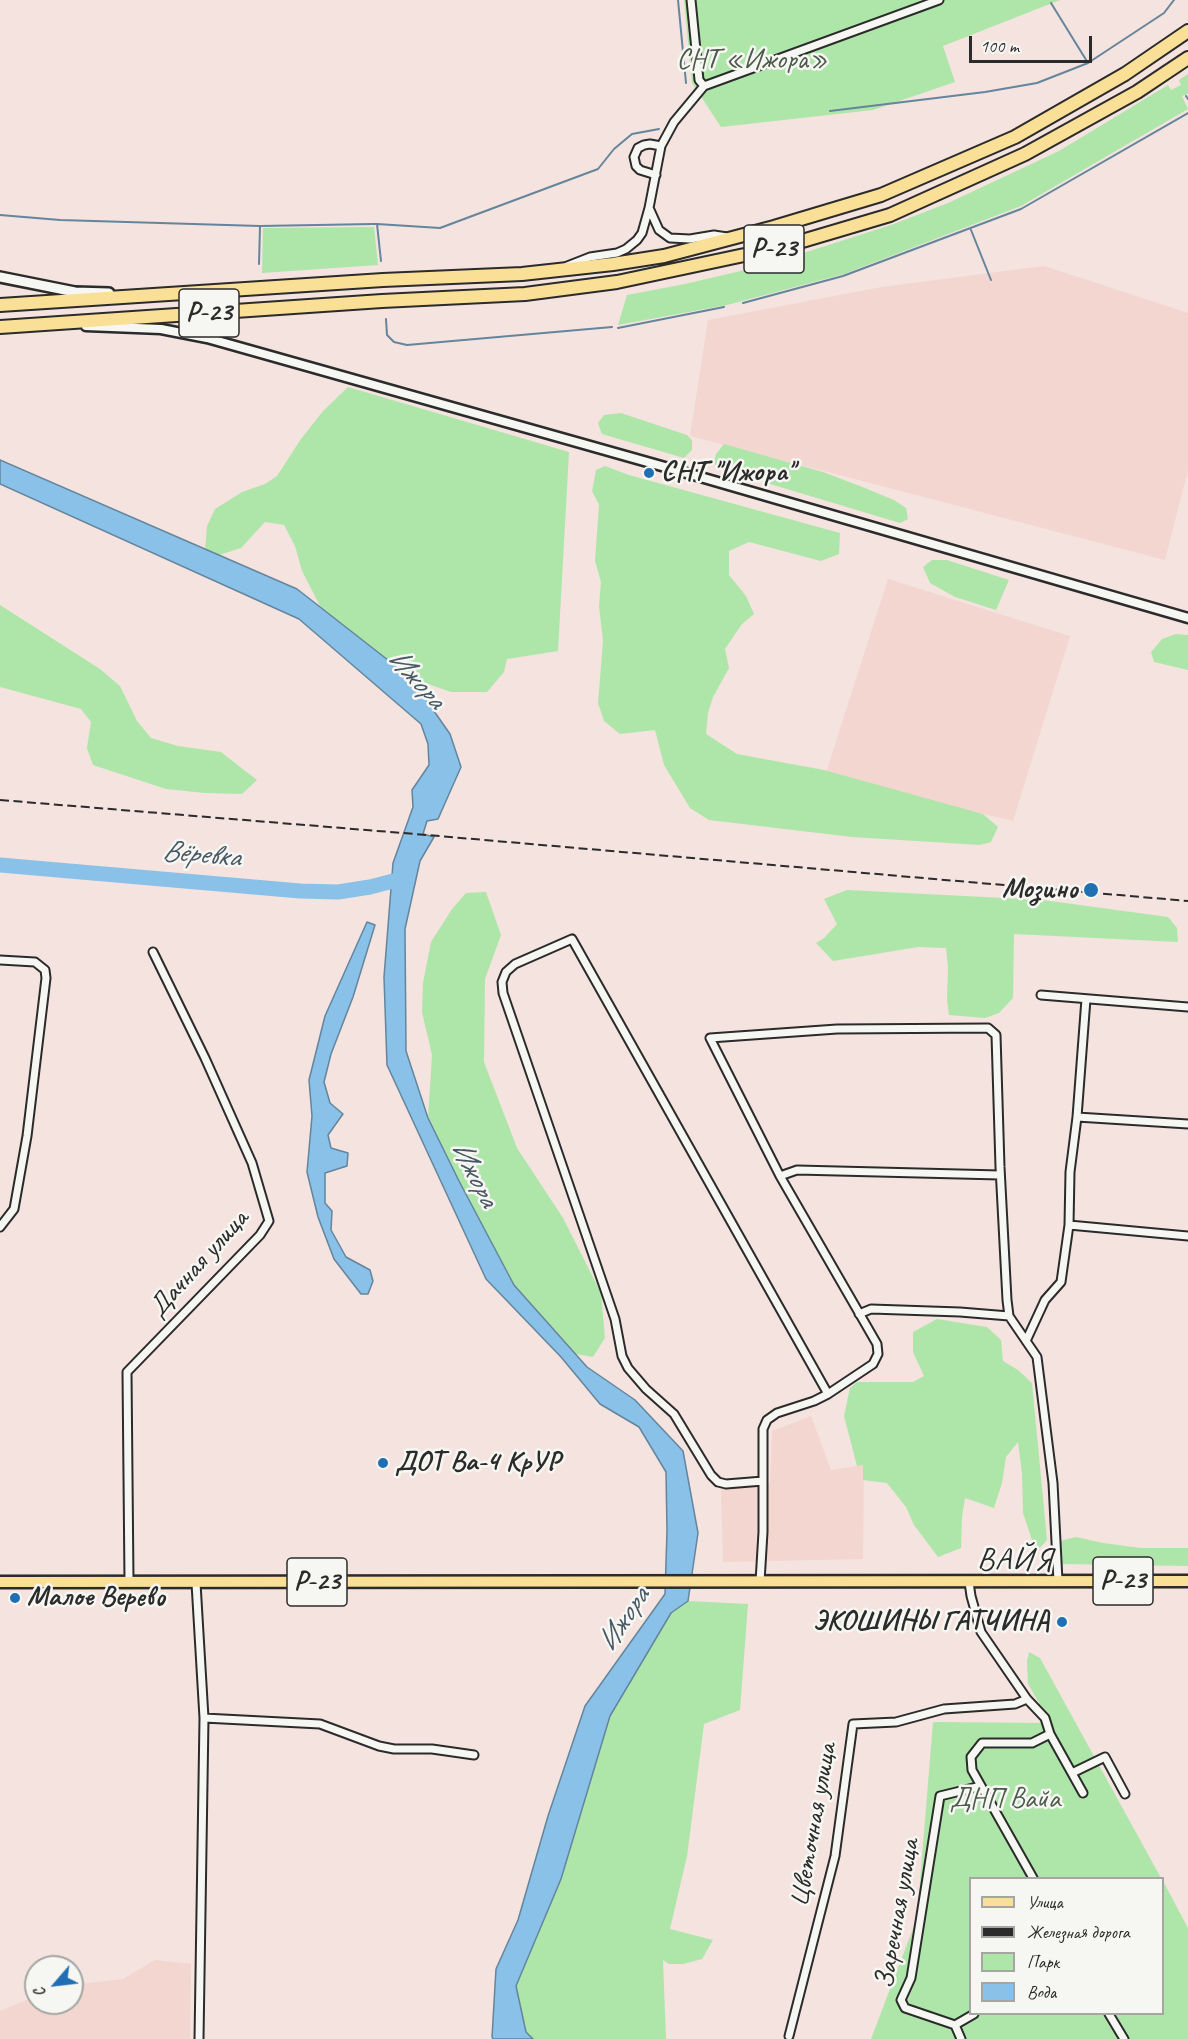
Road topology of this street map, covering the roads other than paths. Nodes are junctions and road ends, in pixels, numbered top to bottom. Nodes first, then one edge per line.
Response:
1 (691, 0) edge
2 (939, 0) edge
3 (1188, 30) edge
4 (1188, 58) edge
5 (704, 86) junction
6 (661, 146) junction
7 (656, 175) junction
8 (649, 208) junction
9 (733, 238) junction
10 (561, 270) junction
11 (0, 277) edge
12 (171, 294) junction
13 (0, 305) edge
14 (36, 324) junction
15 (0, 327) edge
16 (1188, 618) edge
17 (153, 952) dead end
18 (0, 960) edge
19 (1041, 995) dead end
20 (1086, 999) junction
21 (1188, 1007) edge
22 (1077, 1117) junction
23 (1188, 1124) edge
24 (1000, 1175) junction
25 (780, 1176) junction
26 (1069, 1225) junction
27 (0, 1227) edge
28 (1188, 1236) edge
29 (859, 1314) junction
30 (1009, 1316) junction
31 (1026, 1341) junction
32 (828, 1394) junction
33 (763, 1482) junction
34 (129, 1581) junction
35 (1058, 1581) junction
36 (1188, 1581) edge
37 (0, 1582) edge
38 (196, 1582) junction
39 (760, 1582) junction
40 (969, 1582) junction
41 (1027, 1699) junction
42 (204, 1718) junction
43 (1050, 1734) junction
44 (474, 1755) dead end
45 (1072, 1773) junction
46 (981, 1786) junction
47 (1083, 1793) dead end
48 (1125, 1794) dead end
49 (1032, 1877) edge
50 (971, 2015) edge
51 (1110, 2015) edge
52 (955, 2025) junction
53 (789, 2036) dead end
54 (199, 2039) edge
55 (961, 2039) edge
56 (1124, 2039) edge

1 - 5 street
2 - 5 street
3 - 9 highway, Р-23
4 - 14 highway, Р-23
5 - 6 street
6 - 7 street
6 - 7 street
7 - 8 street
8 - 9 street
8 - 10 street
9 - 10 highway, Р-23
10 - 12 highway, Р-23
11 - 12 main road
12 - 13 highway, Р-23
14 - 15 highway, Р-23
14 - 16 street
17 - 34 street, Дачная улица
18 - 27 street
19 - 20 street
20 - 21 street
20 - 22 street
22 - 23 street
22 - 26 street
24 - 25 street
24 - 25 street
24 - 30 street
25 - 29 street
26 - 28 street
26 - 31 street
29 - 30 street
29 - 32 street
30 - 31 street
31 - 35 street
32 - 33 street
32 - 33 street
33 - 39 street
34 - 37 main road, Р-23
34 - 38 main road, Р-23
35 - 36 main road, Р-23
35 - 40 main road, Р-23
38 - 39 main road, Р-23
38 - 42 street
39 - 40 main road, Р-23
40 - 41 street
41 - 43 street
41 - 53 street, Цветочная улица
42 - 44 street
42 - 54 street
43 - 45 street
43 - 46 street
45 - 47 street
45 - 48 street
46 - 49 street
46 - 52 street, Заречная улица
50 - 52 street
51 - 56 street
52 - 55 street

